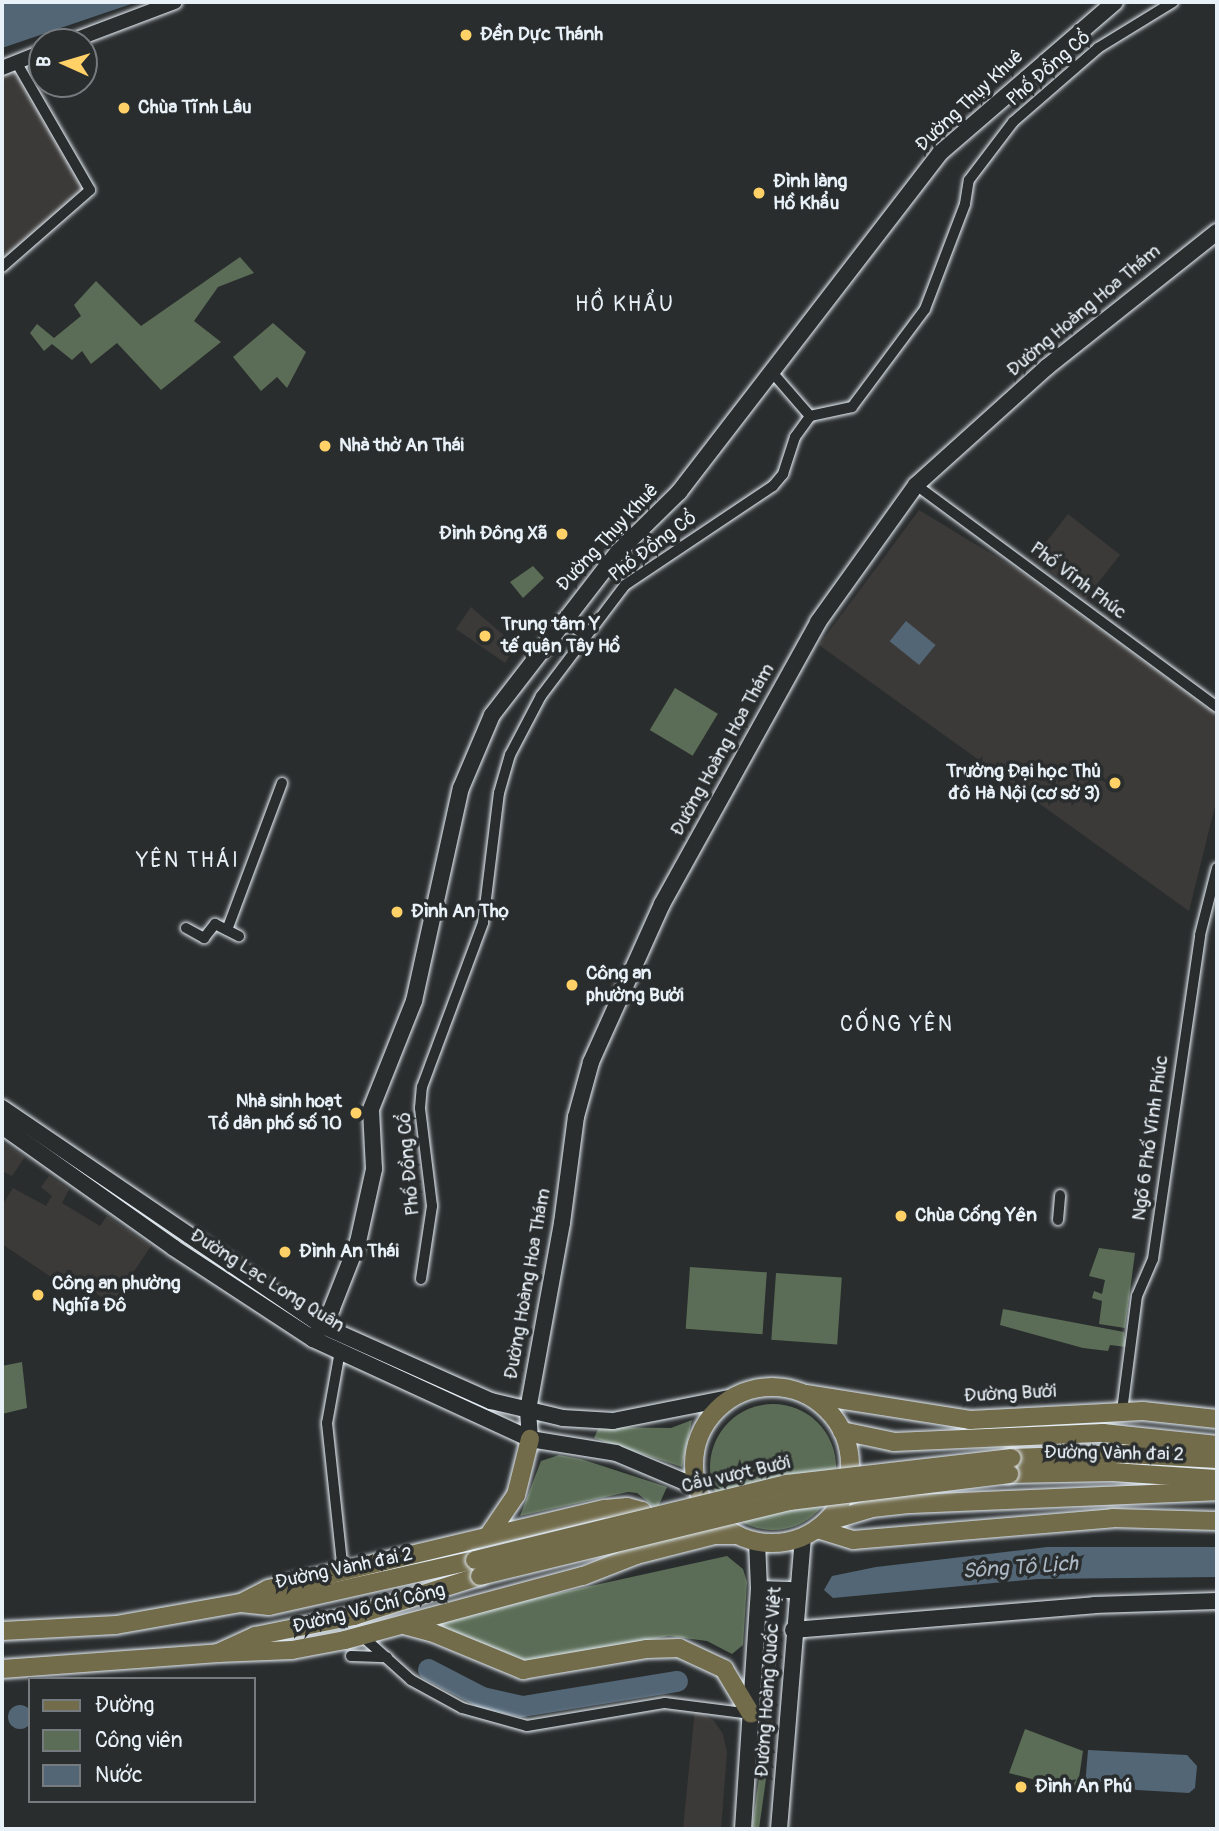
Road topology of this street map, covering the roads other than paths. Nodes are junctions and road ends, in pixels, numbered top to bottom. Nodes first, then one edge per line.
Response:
1 (175, 2) edge
2 (1115, 2) edge
3 (1173, 2) edge
4 (98, 31) edge
5 (28, 58) edge
6 (9, 65) edge
7 (1217, 232) edge
8 (2, 267) edge
9 (771, 370) junction
10 (810, 416) junction
11 (916, 485) junction
12 (562, 619) junction
13 (586, 636) junction
14 (1217, 707) edge
15 (282, 783) dead end
16 (1217, 868) edge
17 (186, 928) dead end
18 (227, 930) junction
19 (239, 936) dead end
20 (2, 1108) edge
21 (10, 1126) edge
22 (1060, 1195) dead end
23 (1058, 1220) dead end
24 (421, 1279) dead end
25 (323, 1325) junction
26 (313, 1339) junction
27 (340, 1351) junction
28 (806, 1394) junction
29 (734, 1397) junction
30 (527, 1410) junction
31 (1122, 1411) junction
32 (1217, 1419) edge
33 (842, 1431) junction
34 (530, 1439) junction
35 (1217, 1445) edge
36 (1217, 1459) edge
37 (1010, 1466) junction
38 (1217, 1479) edge
39 (697, 1487) junction
40 (1217, 1491) edge
41 (1217, 1521) edge
42 (816, 1530) junction
43 (736, 1535) junction
44 (488, 1536) junction
45 (757, 1542) junction
46 (636, 1555) junction
47 (478, 1568) junction
48 (343, 1572) junction
49 (759, 1589) junction
50 (796, 1590) junction
51 (1217, 1601) edge
52 (241, 1603) junction
53 (401, 1625) junction
54 (793, 1630) junction
55 (2, 1631) edge
56 (361, 1635) junction
57 (218, 1653) junction
58 (351, 1657) dead end
59 (387, 1657) junction
60 (2, 1669) edge
61 (751, 1714) junction
62 (743, 1829) edge
63 (779, 1829) edge

1 - 4 street
2 - 9 main road, Đường Thụy Khuê
3 - 10 street, Phố Đồng Cổ
5 - 6 street
6 - 8 street
7 - 11 main road, Đường Hoàng Hoa Thám
9 - 10 street
9 - 12 main road, Đường Thụy Khuê
10 - 13 street, Phố Đồng Cổ
11 - 14 street, Phố Vĩnh Phúc
11 - 30 main road, Đường Hoàng Hoa Thám
12 - 13 street
12 - 25 main road, Đường Thụy Khuê
13 - 24 street, Phố Đồng Cổ
15 - 18 street
16 - 31 street, Ngõ 6 Phố Vĩnh Phúc
17 - 18 street
18 - 19 street
20 - 21 main road, Đường Lạc Long Quân
21 - 25 main road, Đường Lạc Long Quân
21 - 26 main road, Đường Lạc Long Quân
22 - 23 street
25 - 26 main road, Đường Thụy Khuê
25 - 30 main road, Đường Lạc Long Quân
26 - 27 main road, Đường Lạc Long Quân
27 - 34 main road, Đường Lạc Long Quân
27 - 48 street
28 - 29 main road
28 - 31 main road, Đường Bưởi
28 - 33 main road
29 - 30 main road
29 - 39 main road
30 - 34 main road, Đường Hoàng Hoa Thám
31 - 32 main road, Đường Bưởi
33 - 35 main road
33 - 42 main road
34 - 39 main road
34 - 44 main road
36 - 37 main road, Đường Vành đai 2
37 - 38 main road, Đường Vành đai 2
37 - 47 main road, Cầu vượt Bưởi, bridge
39 - 43 main road
40 - 42 main road
41 - 42 main road
42 - 45 main road
42 - 50 main road, Đường Hoàng Quốc Việt
43 - 45 main road
43 - 46 main road, Đường Võ Chí Công
44 - 46 main road
44 - 48 main road
45 - 49 main road, Đường Hoàng Quốc Việt
46 - 53 main road, Đường Võ Chí Công
47 - 52 main road, Đường Vành đai 2
47 - 57 main road
48 - 52 main road
49 - 50 main road
49 - 61 main road, Đường Hoàng Quốc Việt
50 - 54 main road, Đường Hoàng Quốc Việt
51 - 54 main road
52 - 55 main road, Đường Vành đai 2
53 - 56 main road, Đường Võ Chí Công
53 - 61 main road
54 - 63 main road, Đường Hoàng Quốc Việt
56 - 57 main road, Đường Võ Chí Công
56 - 59 street
57 - 60 main road, Đường Võ Chí Công
58 - 59 street
59 - 61 street
61 - 62 main road, Đường Hoàng Quốc Việt

